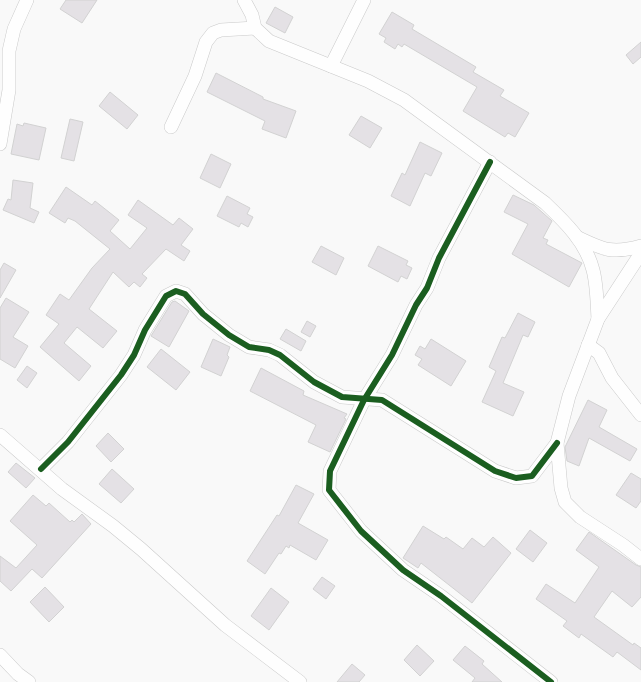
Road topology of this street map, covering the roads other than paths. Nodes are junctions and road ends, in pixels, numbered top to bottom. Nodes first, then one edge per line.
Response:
1 (26, 0) edge
2 (244, 0) edge
3 (364, 0) edge
4 (255, 28) junction
5 (331, 66) junction
6 (171, 127) dead end
7 (0, 144) edge
8 (490, 162) junction
9 (579, 238) junction
10 (641, 246) edge
11 (641, 252) edge
12 (598, 319) junction
13 (588, 345) junction
14 (364, 400) junction
15 (641, 415) edge
16 (0, 436) edge
17 (557, 443) junction
18 (41, 469) junction
19 (641, 559) edge
20 (0, 655) edge
21 (13, 678) edge
22 (29, 682) edge
23 (300, 682) edge
24 (551, 682) edge

1 - 7 street
2 - 4 street
3 - 5 street
4 - 5 street
4 - 6 street
5 - 8 street
8 - 9 street
8 - 14 street
9 - 10 street
9 - 12 street
11 - 12 street
12 - 13 street
13 - 15 street
13 - 17 street
14 - 17 street
14 - 18 street
14 - 24 street
16 - 18 street
17 - 19 street
18 - 23 street
20 - 21 street
21 - 22 street

